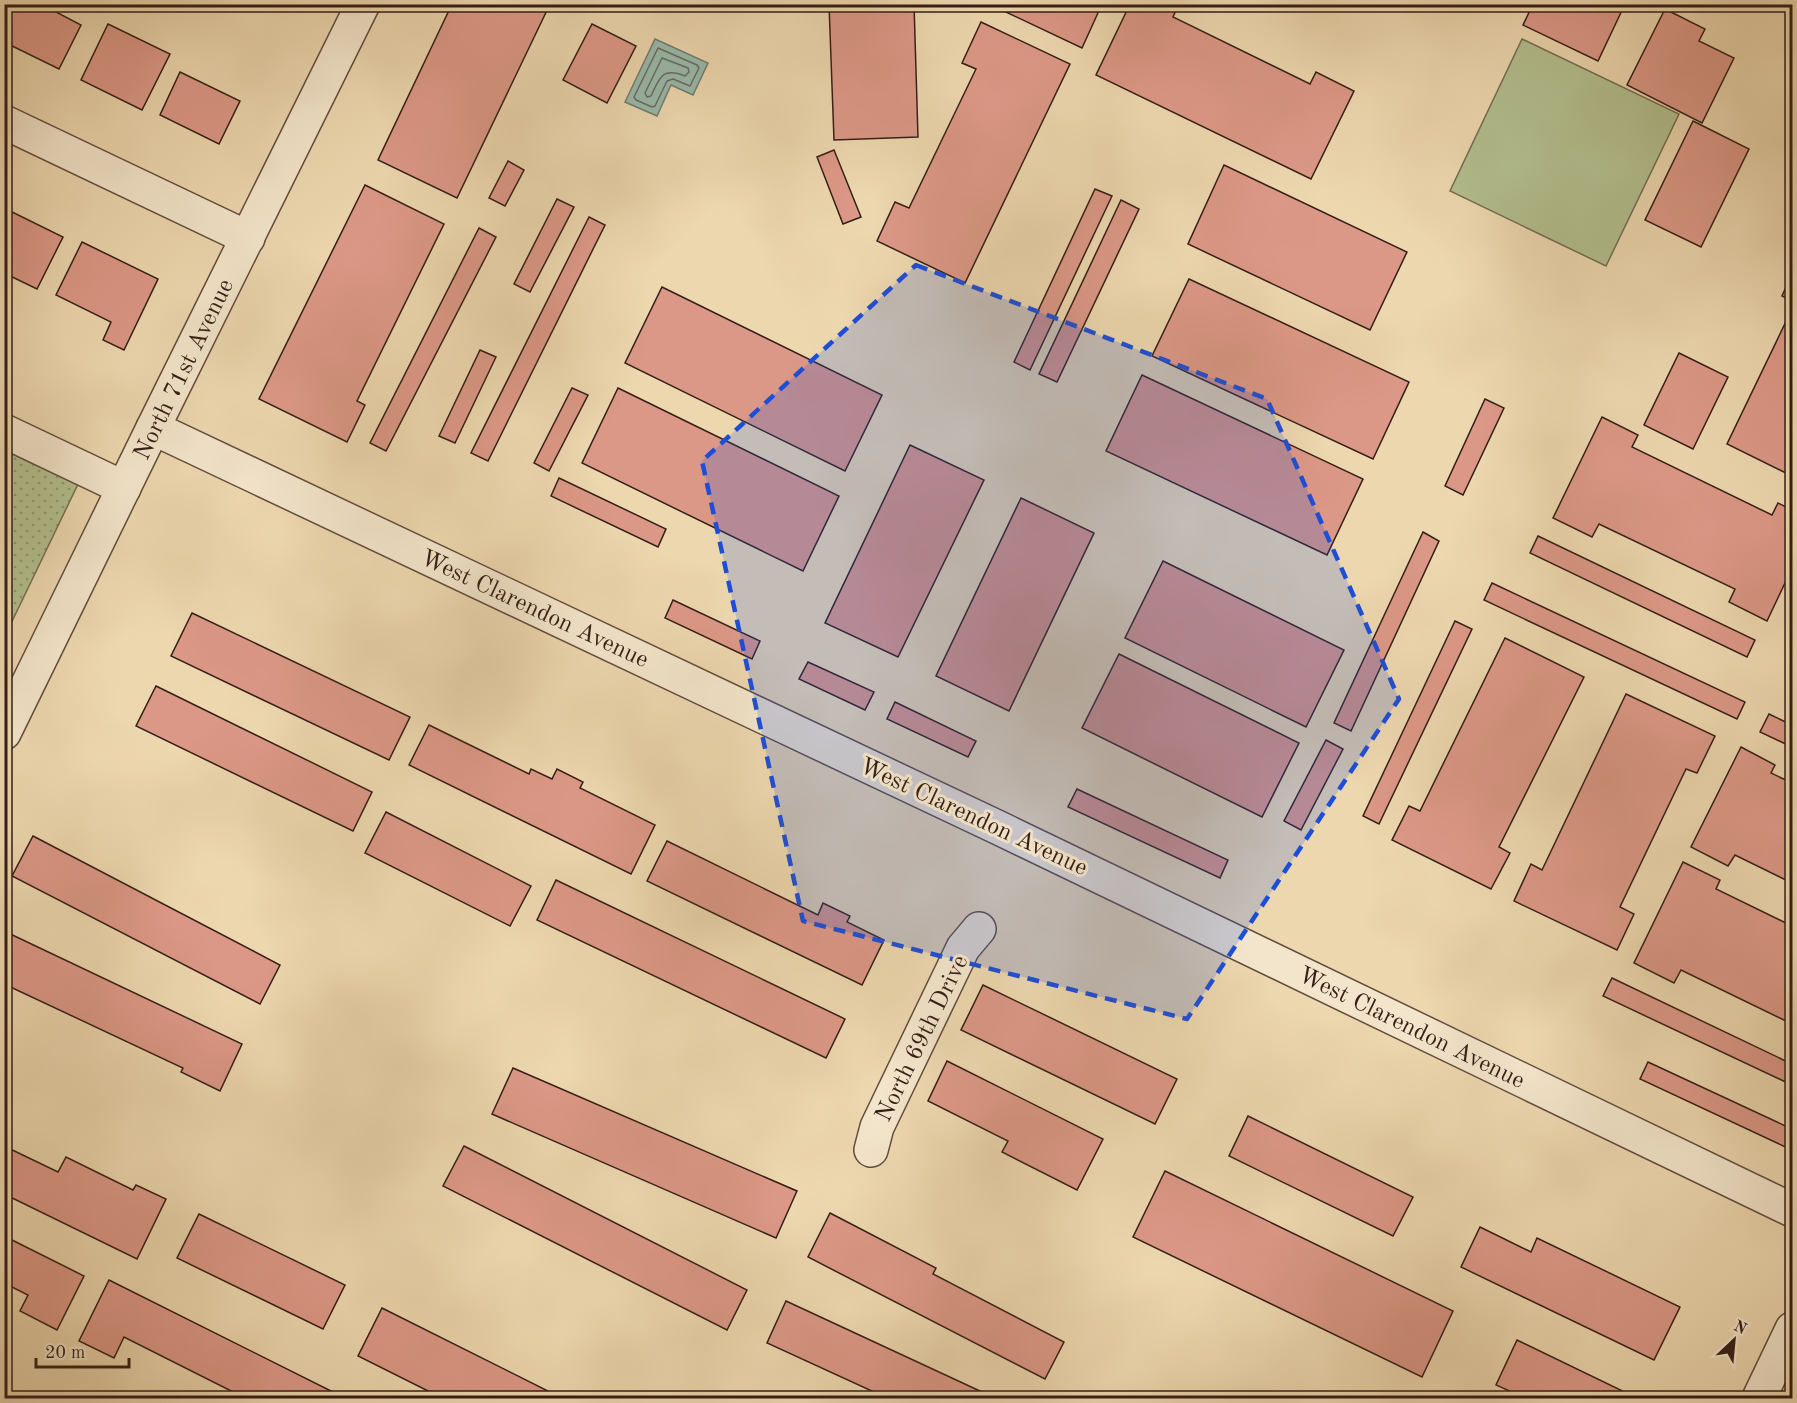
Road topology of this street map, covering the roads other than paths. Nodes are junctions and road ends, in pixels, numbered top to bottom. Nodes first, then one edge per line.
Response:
1 (363, 4) edge
2 (4, 123) edge
3 (248, 238) junction
4 (153, 428) junction
5 (4, 431) edge
6 (124, 488) junction
7 (4, 733) edge
8 (979, 929) dead end
9 (871, 1150) dead end
10 (1792, 1210) edge
11 (1792, 1329) edge
12 (1759, 1398) edge

1 - 3 street, North 71st Avenue
2 - 3 street
3 - 4 street, North 71st Avenue
4 - 6 street, North 71st Avenue
4 - 10 street, West Clarendon Avenue
5 - 6 street
6 - 7 street, North 71st Avenue
8 - 9 street, North 69th Drive
11 - 12 street

